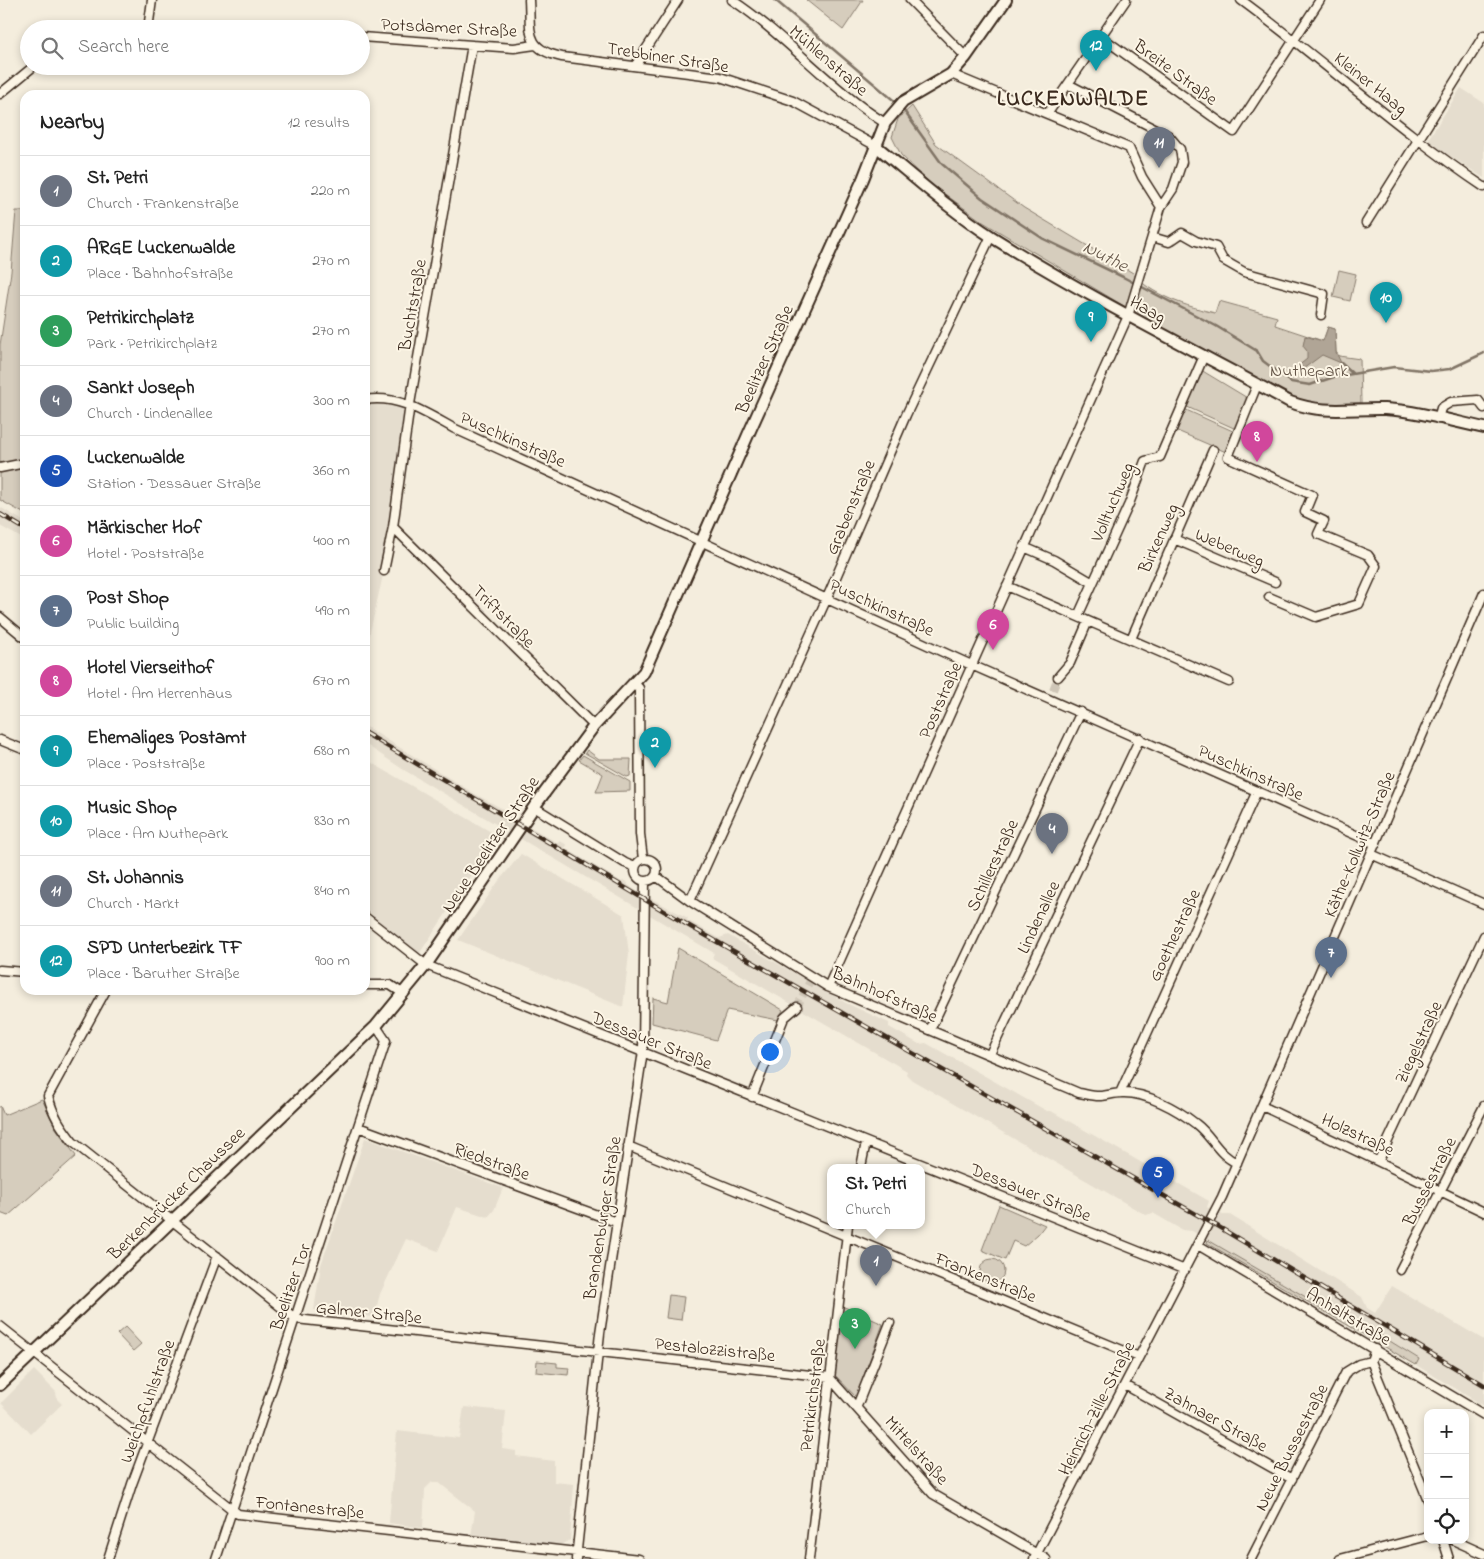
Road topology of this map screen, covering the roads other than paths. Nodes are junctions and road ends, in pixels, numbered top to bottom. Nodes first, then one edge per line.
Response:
1 (152, 0) edge
2 (529, 0) edge
3 (678, 0) edge
4 (732, 0) edge
5 (910, 0) edge
6 (1006, 0) edge
7 (1126, 0) edge
8 (1241, 0) edge
9 (1320, 0) edge
10 (149, 20) edge
11 (1484, 35) edge
12 (1100, 36) junction
13 (370, 38) edge
14 (1295, 41) junction
15 (472, 45) junction
16 (535, 45) junction
17 (966, 57) junction
18 (635, 66) junction
19 (951, 74) junction
20 (23, 75) edge
21 (1068, 84) junction
22 (0, 94) edge
23 (1048, 113) junction
24 (885, 122) junction
25 (1418, 141) junction
26 (876, 146) junction
27 (1484, 187) edge
28 (1161, 207) junction
29 (1366, 224) dead end
30 (992, 236) junction
31 (1152, 236) junction
32 (1321, 315) dead end
33 (1128, 316) junction
34 (1202, 358) junction
35 (1257, 385) junction
36 (370, 399) edge
37 (410, 404) junction
38 (1484, 408) edge
39 (1438, 419) junction
40 (1484, 428) edge
41 (1213, 450) dead end
42 (20, 464) edge
43 (0, 468) edge
44 (393, 527) junction
45 (1174, 539) junction
46 (703, 541) junction
47 (1024, 547) junction
48 (384, 570) dead end
49 (1275, 582) dead end
50 (1093, 584) junction
51 (1007, 586) junction
52 (1484, 593) edge
53 (1269, 597) dead end
54 (827, 598) junction
55 (0, 616) edge
56 (1078, 616) junction
57 (1088, 621) junction
58 (20, 634) edge
59 (1131, 639) junction
60 (972, 665) junction
61 (1058, 677) tunnel mouth
62 (1229, 682) dead end
63 (635, 684) junction
64 (1053, 690) tunnel mouth
65 (1049, 698) junction
66 (1081, 712) junction
67 (594, 726) junction
68 (1140, 738) junction
69 (0, 740) edge
70 (20, 748) edge
71 (1257, 791) junction
72 (534, 807) junction
73 (1376, 844) junction
74 (1371, 854) junction
75 (643, 859) junction
76 (635, 867) junction
77 (656, 876) junction
78 (645, 881) junction
79 (690, 901) junction
80 (1484, 904) edge
81 (370, 921) edge
82 (1484, 936) edge
83 (426, 966) junction
84 (0, 970) edge
85 (20, 972) edge
86 (370, 984) edge
87 (828, 987) junction
88 (404, 994) junction
89 (103, 995) edge
90 (797, 1007) tunnel mouth
91 (376, 1026) junction
92 (930, 1030) junction
93 (643, 1051) junction
94 (990, 1054) junction
95 (1120, 1093) junction
96 (752, 1097) junction
97 (1262, 1106) junction
98 (1484, 1106) edge
99 (358, 1127) junction
100 (866, 1142) junction
101 (628, 1146) junction
102 (1379, 1160) junction
103 (1237, 1163) junction
104 (862, 1164) edge
105 (921, 1164) edge
106 (925, 1166) edge
107 (1441, 1192) junction
108 (1484, 1212) edge
109 (171, 1221) junction
110 (616, 1222) junction
111 (827, 1227) edge
112 (831, 1229) edge
113 (847, 1229) edge
114 (846, 1235) junction
115 (1198, 1244) junction
116 (217, 1256) junction
117 (1185, 1270) junction
118 (1400, 1270) dead end
119 (296, 1319) junction
120 (890, 1323) dead end
121 (0, 1326) edge
122 (1376, 1349) junction
123 (33, 1352) junction
124 (597, 1352) junction
125 (1139, 1357) junction
126 (1371, 1361) junction
127 (829, 1377) junction
128 (0, 1385) edge
129 (1125, 1385) junction
130 (857, 1406) junction
131 (1484, 1415) edge
132 (147, 1443) junction
133 (1292, 1478) junction
134 (1428, 1499) edge
135 (232, 1510) junction
136 (1424, 1537) edge
137 (1445, 1544) edge
138 (1462, 1544) edge
139 (1484, 1554) edge
140 (576, 1556) edge
141 (1035, 1556) edge
142 (1353, 1557) edge
143 (108, 1559) edge
144 (216, 1559) edge
145 (639, 1559) edge
146 (809, 1559) edge
147 (1046, 1559) edge
148 (1251, 1559) edge
149 (1340, 1559) edge
150 (1449, 1559) edge

1 - 10 street
2 - 16 street
3 - 18 street
4 - 24 street, Mühlenstraße
5 - 17 street
6 - 17 main road, Beelitzer Straße
7 - 12 street
8 - 14 street, Kleiner Haag
9 - 14 street
11 - 25 street
12 - 14 street, Breite Straße
12 - 21 street
13 - 15 street, Potsdamer Straße
14 - 25 street, Kleiner Haag
15 - 16 street, Potsdamer Straße
15 - 37 street, Buchtstraße
16 - 18 street, Trebbiner Straße
17 - 19 main road, Beelitzer Straße
18 - 26 street, Trebbiner Straße
19 - 23 street
19 - 24 main road, Beelitzer Straße
20 - 22 street
21 - 23 street
21 - 28 street, Poststraße
23 - 28 street
24 - 26 main road, Beelitzer Straße
25 - 27 street, Kleiner Haag
25 - 29 street
26 - 30 main road, Haag
26 - 46 main road, Beelitzer Straße
28 - 31 street, Poststraße
30 - 33 main road, Haag
30 - 54 street, Grabenstraße
31 - 32 street
31 - 33 street, Poststraße
33 - 34 main road, Haag
33 - 47 street, Poststraße
34 - 35 main road, Haag
34 - 50 street, Volltuchweg
35 - 39 main road, Haag
35 - 53 street
36 - 37 street, Puschkinstraße
37 - 44 street, Buchtstraße
37 - 46 street, Puschkinstraße
38 - 39 street
39 - 40 main road, Haag
41 - 45 street, Birkenweg
42 - 43 street
44 - 48 street, Buchtstraße
44 - 67 street, Triftstraße
45 - 49 street, Weberweg
45 - 59 street, Birkenweg
46 - 54 street, Puschkinstraße
46 - 63 main road, Beelitzer Straße
47 - 50 street
47 - 51 street, Poststraße
50 - 56 street, Volltuchweg
51 - 56 street
51 - 60 street, Poststraße
52 - 73 street, Käthe-Kollwitz-Straße
54 - 60 street, Puschkinstraße
54 - 79 street, Grabenstraße
55 - 58 street
56 - 57 street
57 - 59 street
57 - 61 street
59 - 62 street
60 - 65 street, Puschkinstraße
60 - 87 street, Poststraße
63 - 67 main road, Neue Beelitzer Straße
63 - 75 street
64 - 65 street
65 - 66 street, Puschkinstraße
66 - 68 street, Puschkinstraße
66 - 92 street, Schillerstraße
67 - 72 main road, Neue Beelitzer Straße
68 - 71 street, Puschkinstraße
68 - 94 street, Lindenallee
69 - 70 street
71 - 73 street, Puschkinstraße
71 - 95 street, Goethestraße
72 - 76 street
72 - 83 main road, Neue Beelitzer Straße
73 - 74 street, Käthe-Kollwitz-Straße
74 - 80 street
74 - 97 street, Käthe-Kollwitz-Straße
75 - 76 street
75 - 77 street
76 - 78 street
77 - 78 street
77 - 79 street, Bahnhofstraße
78 - 93 street, Brandenburger Straße
79 - 87 street, Bahnhofstraße
81 - 83 street, Dessauer Straße
82 - 102 street, Ziegelstraße
83 - 88 main road, Neue Beelitzer Straße
83 - 93 street, Dessauer Straße
84 - 85 street
86 - 88 street
87 - 92 street, Bahnhofstraße
88 - 91 main road, Neue Beelitzer Straße
89 - 109 street, Galmer Straße
90 - 96 street
91 - 99 street, Beelitzer Tor
91 - 109 main road, Berkenbrücker Chaussee
92 - 94 street, Bahnhofstraße
93 - 96 street, Dessauer Straße
93 - 101 street, Brandenburger Straße
94 - 95 street, Bahnhofstraße
95 - 103 street, Bahnhofstraße
96 - 100 street, Dessauer Straße
97 - 102 street, Holzstraße
97 - 103 street, Käthe-Kollwitz-Straße
98 - 107 street, Bussestraße
99 - 110 street, Riedstraße
99 - 119 street, Beelitzer Tor
100 - 104 street
100 - 105 street, Dessauer Straße
101 - 110 street, Brandenburger Straße
101 - 111 street, Frankenstraße
102 - 107 street, Holzstraße
103 - 115 street, Käthe-Kollwitz-Straße
106 - 117 street, Dessauer Straße
107 - 108 street, Holzstraße
107 - 118 street, Bussestraße
109 - 116 street, Galmer Straße
109 - 123 main road, Berkenbrücker Chaussee
110 - 124 street, Brandenburger Straße
112 - 114 street, Frankenstraße
113 - 114 street
114 - 125 street, Frankenstraße
114 - 127 street, Petrikirchstraße
115 - 117 street, Käthe-Kollwitz-Straße
115 - 122 street, Anhaltstraße
116 - 119 street, Galmer Straße
116 - 132 street, Weichpfuhlstraße
117 - 125 street, Heinrich-Zille-Straße
119 - 124 street, Galmer Straße
119 - 135 street, Beelitzer Tor
120 - 130 street
121 - 123 street, Fontanestraße
122 - 126 street
122 - 131 street, Anhaltstraße
123 - 128 main road, Berkenbrücker Chaussee
123 - 132 street, Fontanestraße
124 - 127 street, Pestalozzistraße
124 - 140 street, Brandenburger Straße
125 - 129 street, Heinrich-Zille-Straße
126 - 133 street, Neue Bussestraße
126 - 134 street
127 - 130 street, Mittelstraße
127 - 146 street, Petrikirchstraße
129 - 133 street, Zahnaer Straße
129 - 141 street, Heinrich-Zille-Straße
130 - 141 street, Mittelstraße
132 - 135 street, Fontanestraße
132 - 143 street, Weichpfuhlstraße
133 - 148 street, Neue Bussestraße
135 - 140 street, Fontanestraße
135 - 144 street, Beelitzer Tor
136 - 142 street
137 - 150 street
138 - 139 street
140 - 145 street, Fontanestraße
141 - 147 street, Mittelstraße
142 - 149 street

